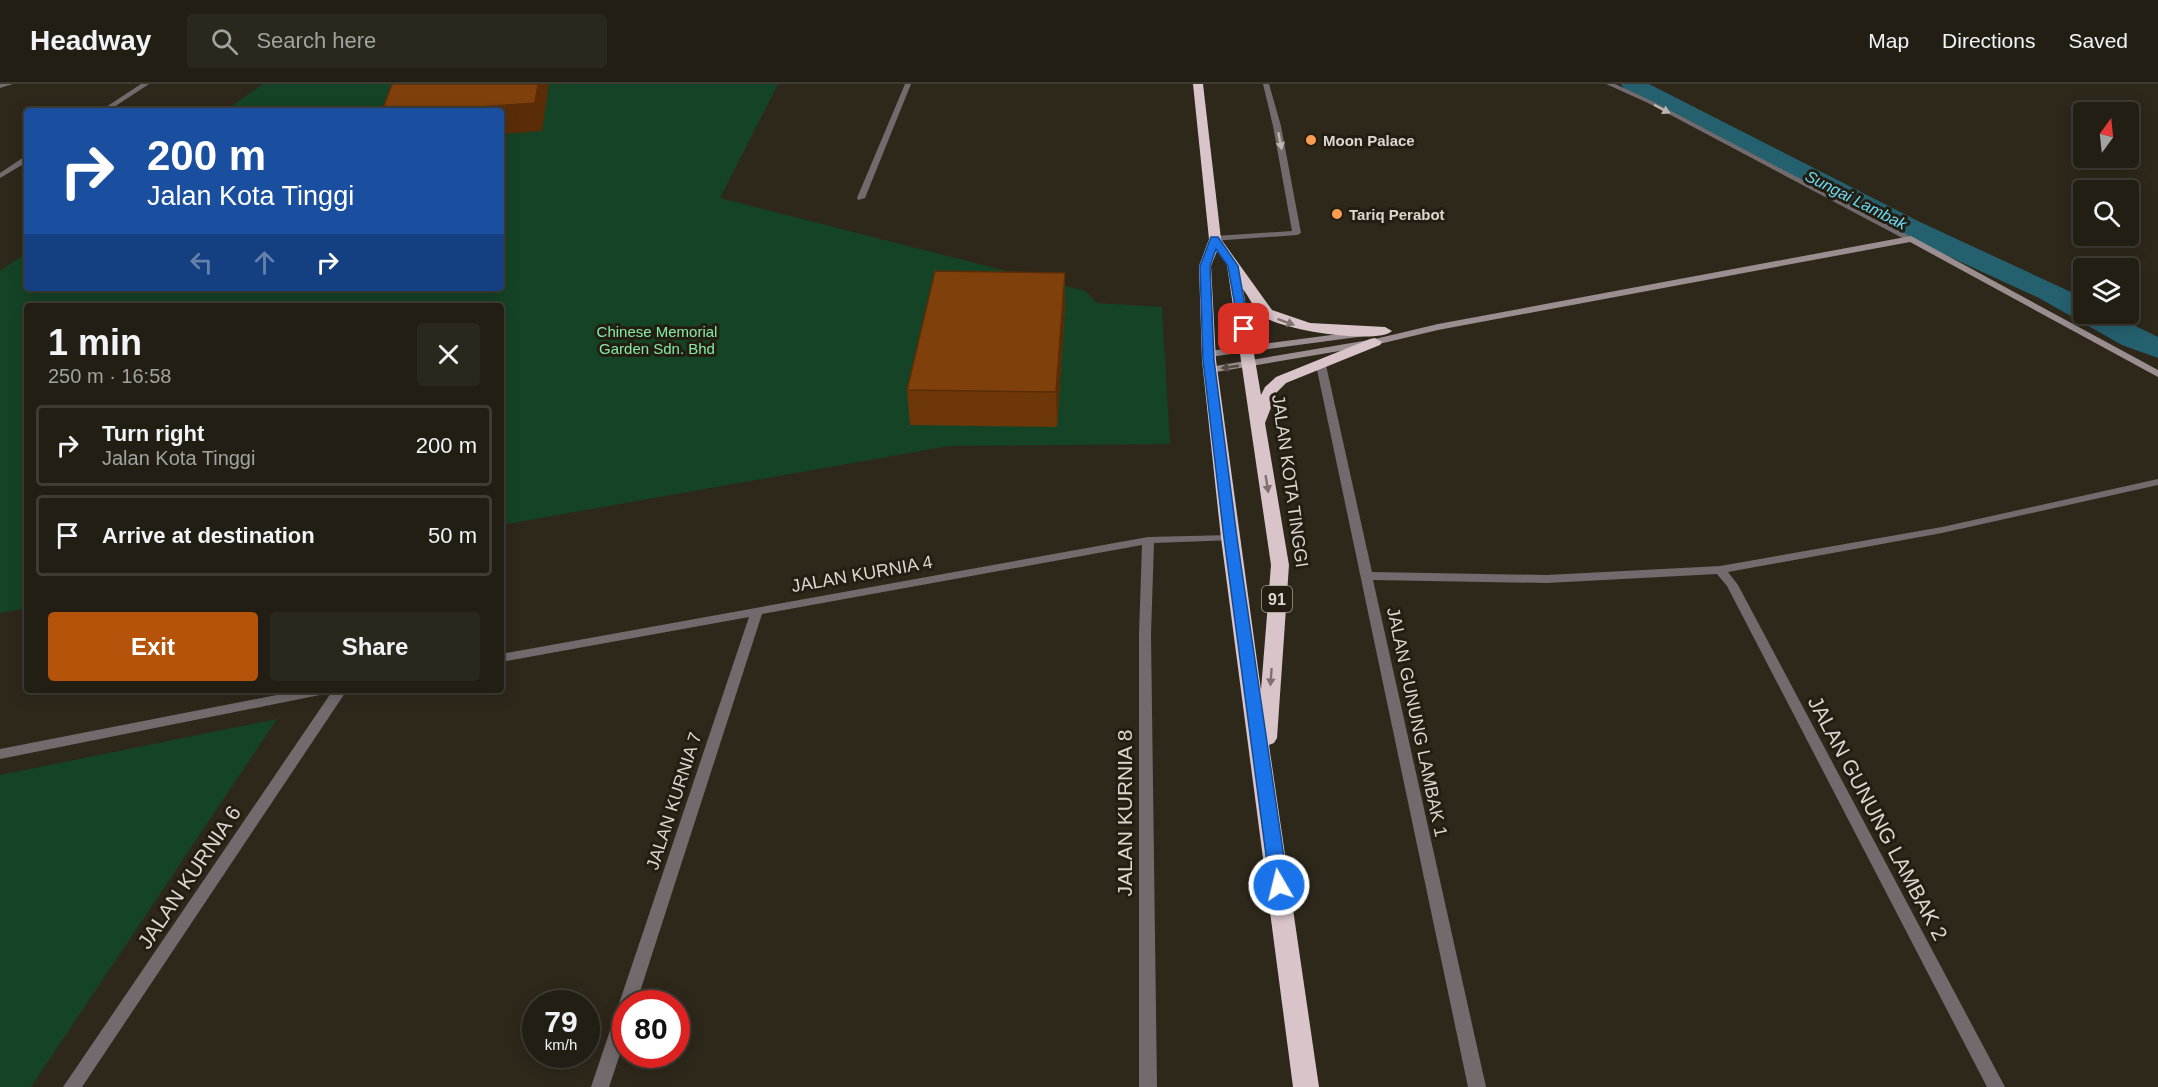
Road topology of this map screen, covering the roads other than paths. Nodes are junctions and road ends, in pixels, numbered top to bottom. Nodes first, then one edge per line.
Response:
1 (10, 84) edge
2 (146, 84) edge
3 (908, 84) edge
4 (1198, 84) edge
5 (1266, 84) edge
6 (1609, 84) edge
7 (0, 86) edge
8 (108, 108) edge
9 (24, 161) edge
10 (0, 176) edge
11 (861, 198) dead end
12 (1215, 239) junction
13 (1911, 239) junction
14 (1233, 266) junction
15 (1438, 327) junction
16 (1380, 336) junction
17 (1249, 357) junction
18 (1209, 362) junction
19 (1321, 366) junction
20 (2158, 374) edge
21 (1258, 426) junction
22 (2158, 482) edge
23 (1230, 538) junction
24 (1148, 540) junction
25 (1720, 570) junction
26 (1367, 576) junction
27 (757, 612) junction
28 (504, 657) edge
29 (310, 693) edge
30 (338, 693) edge
31 (0, 754) edge
32 (1264, 772) junction
33 (633, 990) edge
34 (612, 1051) edge
35 (72, 1087) edge
36 (600, 1087) edge
37 (1148, 1087) edge
38 (1306, 1087) edge
39 (1477, 1087) edge
40 (1996, 1087) edge

1 - 7 street
2 - 8 street
3 - 11 street
4 - 12 highway, JALAN KOTA TINGGI / 91
5 -> 12 street
6 -> 13 street
9 - 10 street
12 - 14 highway, JALAN KOTA TINGGI / 91
12 - 18 highway, JALAN KOTA TINGGI / 91
13 - 15 street
13 - 20 street
14 -> 16 highway
14 - 17 highway, JALAN KOTA TINGGI / 91
15 - 16 street
15 - 16 street
16 - 17 street
16 - 17 street
16 - 19 highway
17 -> 18 street
17 - 18 street
17 - 21 highway, JALAN KOTA TINGGI / 91
18 - 23 highway, JALAN KOTA TINGGI / 91
19 - 21 highway
19 - 26 street, JALAN GUNUNG LAMBAK 1
21 -> 32 highway, JALAN KOTA TINGGI / 91
22 - 25 street
23 - 24 street, JALAN KURNIA 4
23 - 32 highway, JALAN KOTA TINGGI / 91
24 - 27 street, JALAN KURNIA 4
24 - 37 street, JALAN KURNIA 8
25 - 26 street
25 - 40 street, JALAN GUNUNG LAMBAK 2
26 - 39 street, JALAN GUNUNG LAMBAK 1
27 - 28 street, JALAN KURNIA 4
27 - 33 street, JALAN KURNIA 7
29 - 31 street
30 - 35 street, JALAN KURNIA 6
32 - 38 highway, JALAN KOTA TINGGI / 91
34 - 36 street

